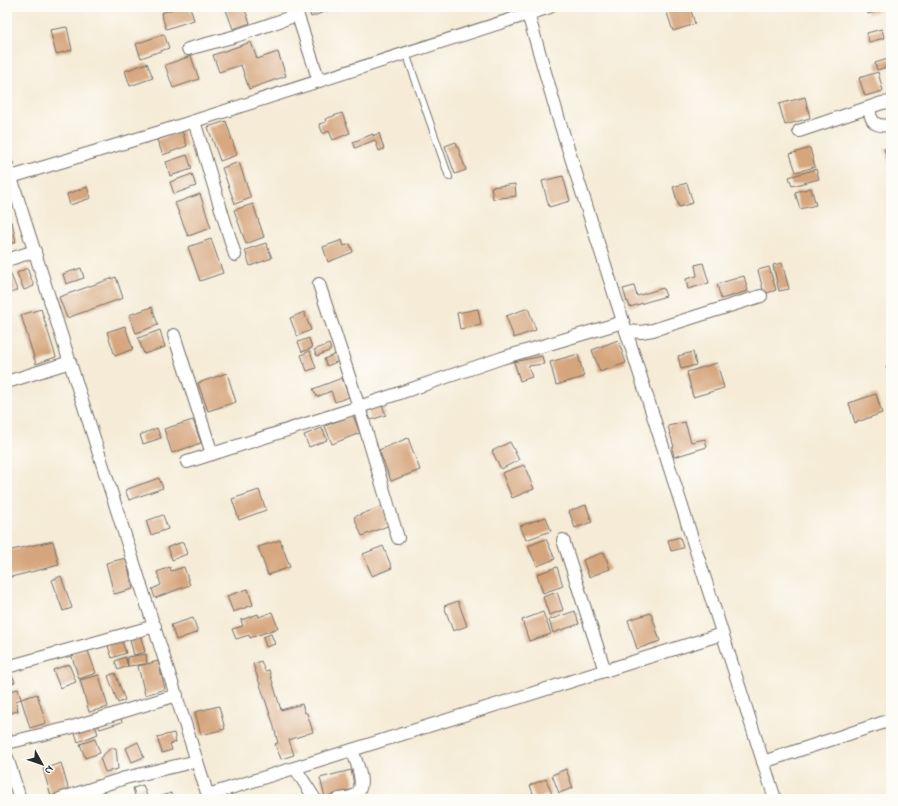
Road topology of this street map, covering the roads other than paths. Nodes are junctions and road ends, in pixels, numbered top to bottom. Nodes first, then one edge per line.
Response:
1 (550, 7) edge
2 (296, 11) edge
3 (528, 14) junction
4 (188, 49) dead end
5 (406, 53) junction
6 (320, 81) junction
7 (891, 102) edge
8 (868, 108) junction
9 (194, 121) junction
10 (891, 125) edge
11 (798, 131) dead end
12 (7, 165) edge
13 (11, 177) junction
14 (449, 177) dead end
15 (35, 251) junction
16 (235, 255) dead end
17 (7, 260) edge
18 (319, 284) dead end
19 (761, 296) dead end
20 (625, 326) junction
21 (174, 335) dead end
22 (70, 362) junction
23 (7, 382) edge
24 (359, 407) junction
25 (212, 454) junction
26 (187, 462) dead end
27 (398, 538) dead end
28 (563, 540) dead end
29 (155, 626) junction
30 (722, 634) junction
31 (7, 667) edge
32 (605, 671) junction
33 (177, 695) junction
34 (891, 720) edge
35 (7, 743) edge
36 (352, 750) junction
37 (7, 757) edge
38 (197, 761) junction
39 (763, 762) junction
40 (295, 768) junction
41 (209, 797) edge
42 (20, 799) edge
43 (60, 799) edge
44 (315, 799) edge
45 (339, 799) edge
46 (775, 799) edge

1 - 3 street
2 - 4 street
2 - 6 street
3 - 5 street
3 - 20 street
5 - 6 street
5 - 14 lane
6 - 9 street
7 - 8 street
8 - 10 street
8 - 11 street
9 - 13 street
9 - 16 street
12 - 13 street
13 - 15 street
15 - 17 street
15 - 22 street
18 - 24 street
19 - 20 street
20 - 24 street
20 - 30 street
21 - 25 street
22 - 23 street
22 - 29 street
24 - 25 street
24 - 27 street
25 - 26 street
28 - 32 street
29 - 31 street
29 - 33 street
30 - 32 street
30 - 39 street
32 - 36 street
33 - 35 street
33 - 38 street
34 - 39 street
36 - 40 street
36 - 45 street
37 - 42 street
38 - 41 street
38 - 43 street
39 - 46 street
40 - 41 street
40 - 44 street

